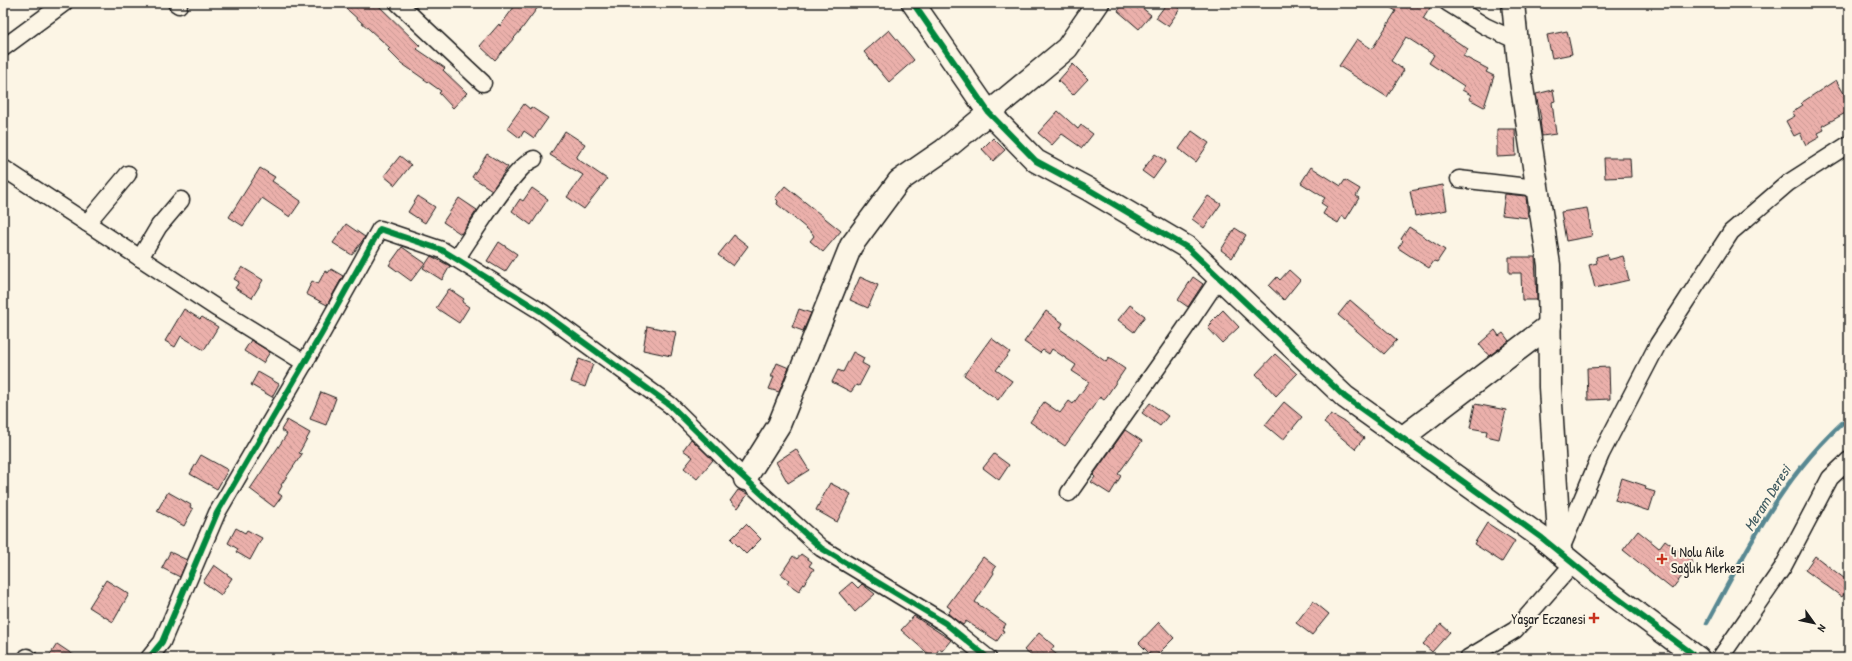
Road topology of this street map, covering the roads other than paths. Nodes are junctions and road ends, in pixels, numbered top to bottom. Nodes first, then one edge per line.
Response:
1 (64, 3) edge
2 (398, 3) edge
3 (913, 3) edge
4 (1098, 3) edge
5 (1448, 3) edge
6 (1513, 3) edge
7 (1517, 41) junction
8 (3, 48) edge
9 (483, 83) dead end
10 (989, 112) junction
11 (1849, 144) edge
12 (534, 159) dead end
13 (3, 168) edge
14 (128, 174) dead end
15 (1459, 179) dead end
16 (1538, 188) junction
17 (181, 200) dead end
18 (87, 223) junction
19 (140, 258) junction
20 (456, 259) junction
21 (1219, 278) junction
22 (1550, 325) junction
23 (305, 363) junction
24 (1402, 438) junction
25 (1849, 460) edge
26 (745, 479) junction
27 (1069, 493) dead end
28 (1567, 558) junction
29 (149, 658) edge
30 (988, 658) edge
31 (1468, 658) edge
32 (1698, 658) edge
33 (1720, 658) edge

1 - 8 street
2 - 9 street
3 - 10 street
4 - 10 street
5 - 7 street
6 - 7 street
7 - 16 street
10 - 21 street
10 - 26 street
11 - 28 street
12 - 20 street
13 - 18 street
14 - 18 street
15 - 16 street
16 - 22 street
17 - 19 street
18 - 19 street
19 - 23 street
20 - 23 street
20 - 26 street
21 - 24 street
21 - 27 street
22 - 24 street
22 - 28 street
23 - 29 street
24 - 28 street
25 - 33 street
26 - 30 street
28 - 31 street
28 - 32 street

